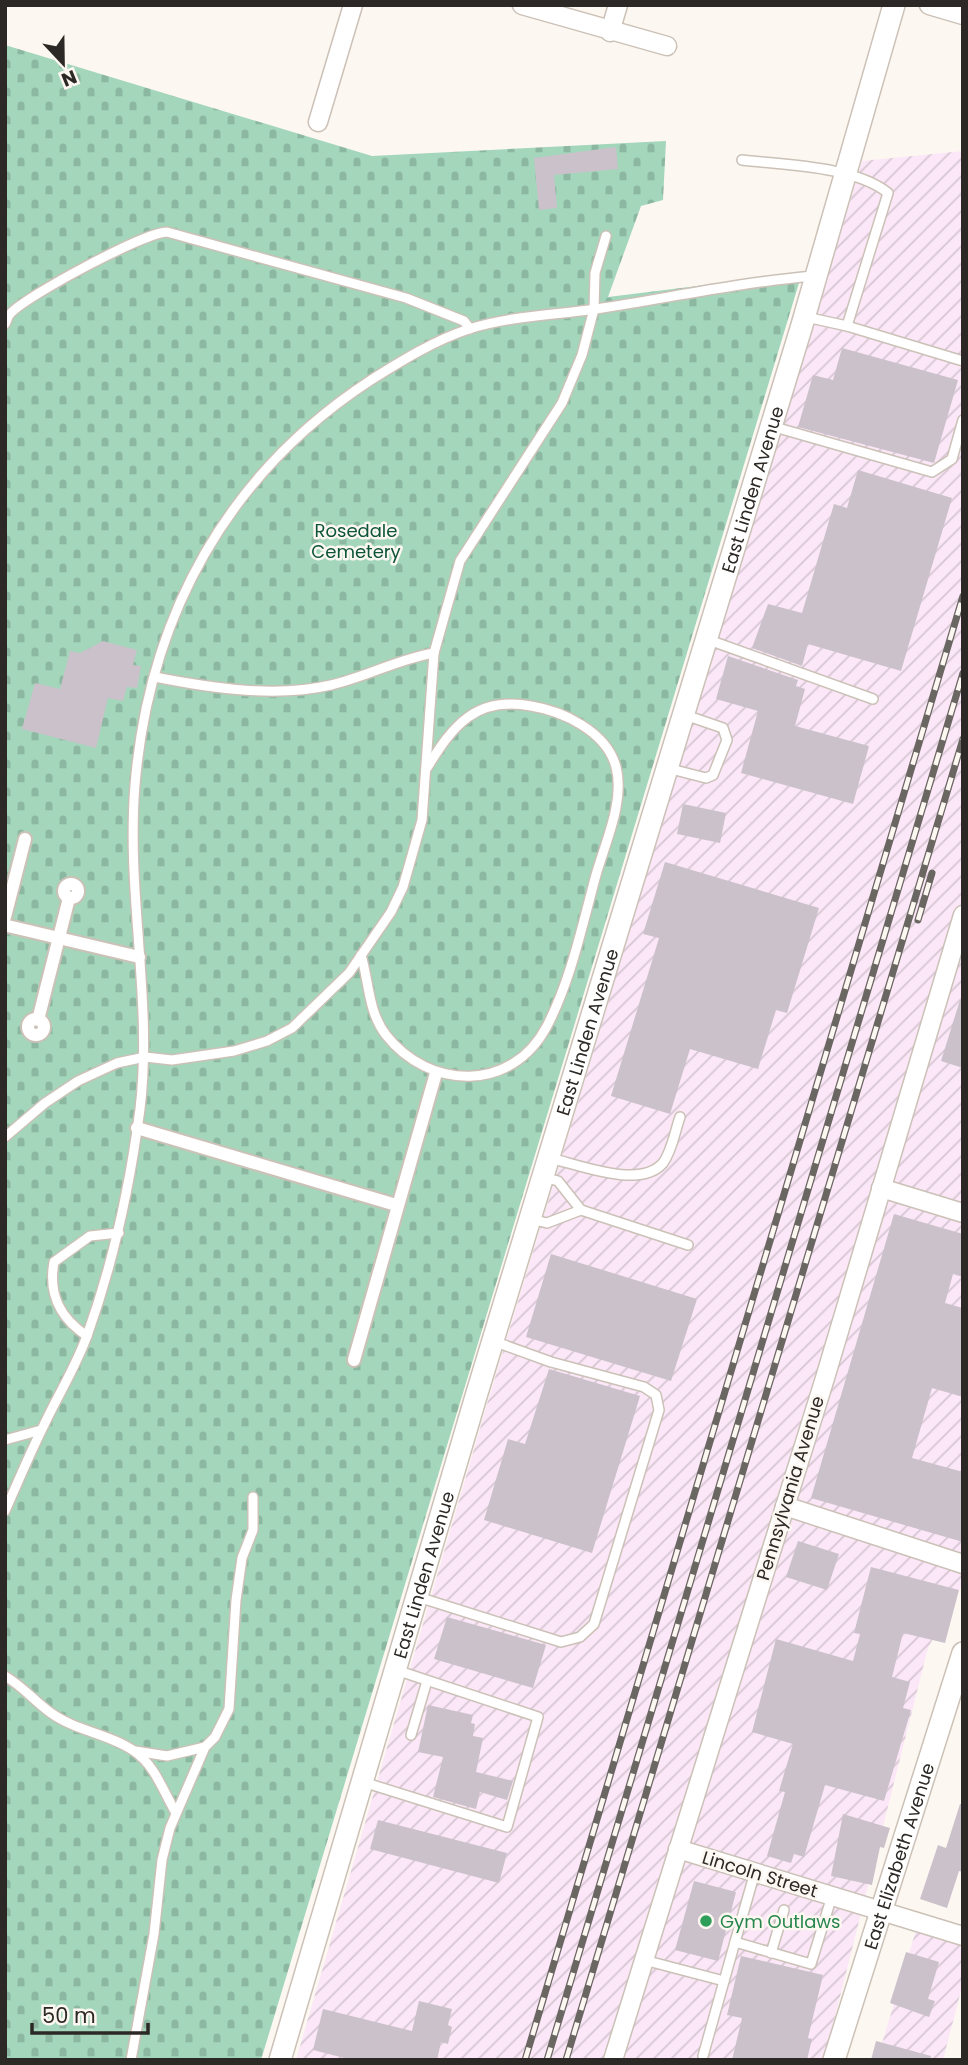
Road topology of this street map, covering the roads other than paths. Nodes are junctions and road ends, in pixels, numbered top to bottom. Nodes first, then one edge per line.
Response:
1 (353, 5) edge
2 (522, 5) edge
3 (618, 5) edge
4 (894, 5) edge
5 (929, 5) edge
6 (963, 15) edge
7 (610, 32) junction
8 (667, 46) dead end
9 (318, 122) dead end
10 (742, 160) dead end
11 (846, 173) junction
12 (606, 236) dead end
13 (816, 276) junction
14 (594, 309) junction
15 (804, 317) junction
16 (5, 324) edge
17 (848, 326) junction
18 (470, 328) junction
19 (963, 361) edge
20 (963, 419) edge
21 (771, 426) junction
22 (706, 639) junction
23 (434, 653) junction
24 (155, 677) junction
25 (873, 699) dead end
26 (684, 714) junction
27 (426, 768) junction
28 (667, 768) junction
29 (25, 839) dead end
30 (69, 898) dead end
31 (963, 915) edge
32 (6, 923) edge
33 (58, 938) junction
34 (361, 955) junction
35 (139, 957) junction
36 (38, 1020) dead end
37 (145, 1057) junction
38 (436, 1073) junction
39 (680, 1117) dead end
40 (137, 1128) junction
41 (5, 1137) edge
42 (546, 1167) junction
43 (881, 1188) junction
44 (396, 1205) junction
45 (581, 1210) junction
46 (963, 1213) edge
47 (531, 1219) junction
48 (119, 1233) junction
49 (688, 1245) dead end
50 (87, 1336) junction
51 (494, 1341) junction
52 (354, 1360) dead end
53 (41, 1430) junction
54 (5, 1440) edge
55 (253, 1497) dead end
56 (785, 1506) junction
57 (5, 1511) edge
58 (963, 1564) edge
59 (418, 1597) junction
60 (963, 1653) edge
61 (396, 1670) junction
62 (5, 1676) edge
63 (427, 1681) junction
64 (411, 1735) dead end
65 (205, 1747) junction
66 (134, 1751) junction
67 (363, 1782) junction
68 (176, 1813) junction
69 (678, 1849) junction
70 (755, 1872) junction
71 (832, 1896) junction
72 (784, 1910) dead end
73 (882, 1912) junction
74 (963, 1936) edge
75 (735, 1942) junction
76 (771, 1953) junction
77 (644, 1960) junction
78 (724, 1981) junction
79 (703, 2056) dead end
80 (131, 2060) edge
81 (280, 2060) edge
82 (613, 2060) edge
83 (834, 2060) edge

1 - 9 street
2 - 7 street
3 - 7 street
4 - 11 street, East Linden Avenue
5 - 6 street
7 - 8 street
10 - 11 lane
11 - 13 street, East Linden Avenue
11 - 17 lane
12 - 14 lane
13 - 14 lane
13 - 15 street, East Linden Avenue
14 - 18 lane
14 - 23 lane
15 - 17 lane
15 - 21 street, East Linden Avenue
16 - 18 lane
17 - 19 lane
18 - 24 lane
20 - 21 lane
21 - 22 street, East Linden Avenue
22 - 25 lane
22 - 26 street, East Linden Avenue
23 - 24 lane
23 - 27 lane
24 - 35 lane
26 - 28 street, East Linden Avenue
26 - 28 lane
27 - 34 lane
27 - 38 lane
28 - 42 street, East Linden Avenue
29 - 32 street
30 - 33 street
31 - 43 street, Pennsylvania Avenue
32 - 33 street
33 - 35 street
33 - 36 street
34 - 37 lane
34 - 38 lane
35 - 37 lane
37 - 40 lane
37 - 41 lane
38 - 44 street
39 - 42 lane
40 - 44 street
40 - 48 lane
42 - 45 lane
42 - 47 street, East Linden Avenue
43 - 46 street
43 - 56 street, Pennsylvania Avenue
44 - 52 street
45 - 47 lane
45 - 49 lane
47 - 51 street, East Linden Avenue
48 - 50 lane
48 - 50 lane
50 - 53 lane
51 - 59 street, East Linden Avenue
51 - 59 lane
53 - 54 lane
53 - 57 lane
55 - 65 lane
56 - 58 street
56 - 69 street, Pennsylvania Avenue
59 - 61 street, East Linden Avenue
60 - 73 street, East Elizabeth Avenue
61 - 63 lane
61 - 67 street, East Linden Avenue
62 - 66 lane
63 - 64 lane
63 - 67 lane
65 - 66 lane
65 - 68 lane
66 - 68 lane
67 - 81 street, East Linden Avenue
68 - 80 lane
69 - 70 street, Lincoln Street
69 - 77 street, Pennsylvania Avenue
70 - 71 street, Lincoln Street
70 - 75 lane
71 - 73 street, Lincoln Street
71 - 76 lane
72 - 76 lane
73 - 74 street, Lincoln Street
73 - 83 street, East Elizabeth Avenue
75 - 76 lane
75 - 78 lane
77 - 78 lane
77 - 82 street, Pennsylvania Avenue
78 - 79 lane

